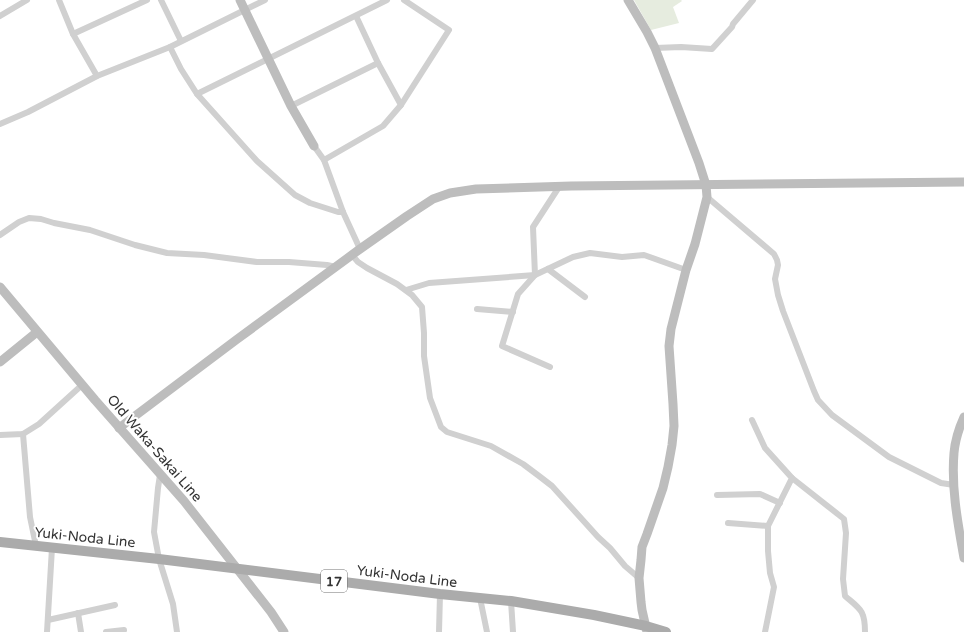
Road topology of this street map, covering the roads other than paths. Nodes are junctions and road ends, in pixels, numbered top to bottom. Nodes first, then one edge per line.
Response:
1 (27, 0) edge
2 (59, 0) edge
3 (147, 0) edge
4 (161, 0) edge
5 (240, 0) edge
6 (265, 0) edge
7 (387, 0) edge
8 (404, 0) edge
9 (628, 0) edge
10 (753, 0) edge
11 (244, 10) junction
12 (0, 16) edge
13 (356, 16) junction
14 (73, 34) junction
15 (181, 41) junction
16 (170, 47) junction
17 (655, 48) junction
18 (268, 59) junction
19 (378, 63) junction
20 (97, 76) junction
21 (197, 94) junction
22 (401, 105) junction
23 (290, 106) junction
24 (0, 124) edge
25 (314, 146) joint
26 (324, 160) junction
27 (964, 182) edge
28 (706, 185) junction
29 (559, 187) junction
30 (707, 197) junction
31 (343, 212) junction
32 (0, 235) edge
33 (360, 248) junction
34 (352, 255) junction
35 (336, 267) junction
36 (548, 269) junction
37 (686, 270) junction
38 (535, 275) junction
39 (0, 287) edge
40 (406, 290) junction
41 (585, 297) dead end
42 (477, 309) dead end
43 (513, 312) junction
44 (37, 332) junction
45 (0, 362) edge
46 (550, 367) dead end
47 (82, 385) junction
48 (964, 417) edge
49 (752, 420) dead end
50 (120, 428) junction
51 (23, 434) junction
52 (0, 435) edge
53 (961, 435) edge
54 (160, 475) junction
55 (792, 478) junction
56 (954, 485) junction
57 (717, 494) dead end
58 (780, 503) junction
59 (728, 523) dead end
60 (768, 526) junction
61 (0, 542) edge
62 (36, 546) junction
63 (52, 548) junction
64 (964, 558) edge
65 (159, 559) junction
66 (238, 570) junction
67 (639, 578) junction
68 (440, 594) junction
69 (480, 598) junction
70 (511, 601) junction
71 (115, 605) dead end
72 (78, 613) junction
73 (48, 620) junction
74 (646, 629) edge
75 (124, 630) dead end
76 (47, 632) edge
77 (81, 632) edge
78 (106, 632) edge
79 (177, 632) edge
80 (284, 632) edge
81 (439, 632) edge
82 (487, 632) edge
83 (513, 632) edge
84 (666, 632) edge
85 (765, 632) edge
86 (865, 632) edge

1 - 12 street
2 - 14 street
3 - 14 street
4 - 15 street
5 - 11 street
6 - 11 street
7 - 13 street
8 - 22 street
9 - 17 street
10 - 17 street
11 - 15 street
11 - 18 street
13 - 18 street
13 - 19 street
14 - 20 street
15 - 16 street
16 - 20 street
16 - 21 street
17 - 28 street
18 - 21 street
18 - 23 street
19 - 22 street
19 - 23 street
20 - 24 street
21 - 31 street
22 - 26 street
23 - 25 street
25 - 26 street
26 - 31 street
27 - 28 street
28 - 29 street
28 - 30 street
29 - 33 street
29 - 38 street
30 - 37 street
30 - 56 street
31 - 33 street
32 - 35 street
33 - 34 street
34 - 35 street
34 - 40 street
35 - 50 street
36 - 37 street
36 - 38 street
36 - 41 street
37 - 67 street
38 - 40 street
38 - 43 street
39 - 44 street, Old Waka-Sakai Line
40 - 67 street
42 - 43 street
43 - 46 street
44 - 45 street
44 - 47 street, Old Waka-Sakai Line
47 - 50 street, Old Waka-Sakai Line
47 - 51 street
48 - 53 street
49 - 55 street
50 - 54 street, Old Waka-Sakai Line
51 - 52 street
51 - 62 street
53 - 56 street
54 - 65 street
54 - 66 street, Old Waka-Sakai Line
55 - 58 street
55 - 86 street
56 - 64 street
57 - 58 street
58 - 60 street
59 - 60 street
60 - 85 street
61 - 62 main road, Yuki-Noda Line / 17
62 - 63 main road, Yuki-Noda Line / 17
63 - 65 main road, Yuki-Noda Line / 17
63 - 73 street
65 - 66 main road, Yuki-Noda Line / 17
65 - 79 street
66 - 68 main road, Yuki-Noda Line / 17
66 - 80 street, Old Waka-Sakai Line
67 - 74 street
68 - 69 main road, Yuki-Noda Line / 17
68 - 81 street
69 - 70 main road, Yuki-Noda Line / 17
69 - 82 street
70 - 74 main road, Yuki-Noda Line / 17
70 - 83 street
71 - 72 street
72 - 73 street
72 - 77 street
73 - 76 street
74 - 84 main road, Yuki-Noda Line / 17
75 - 78 street

